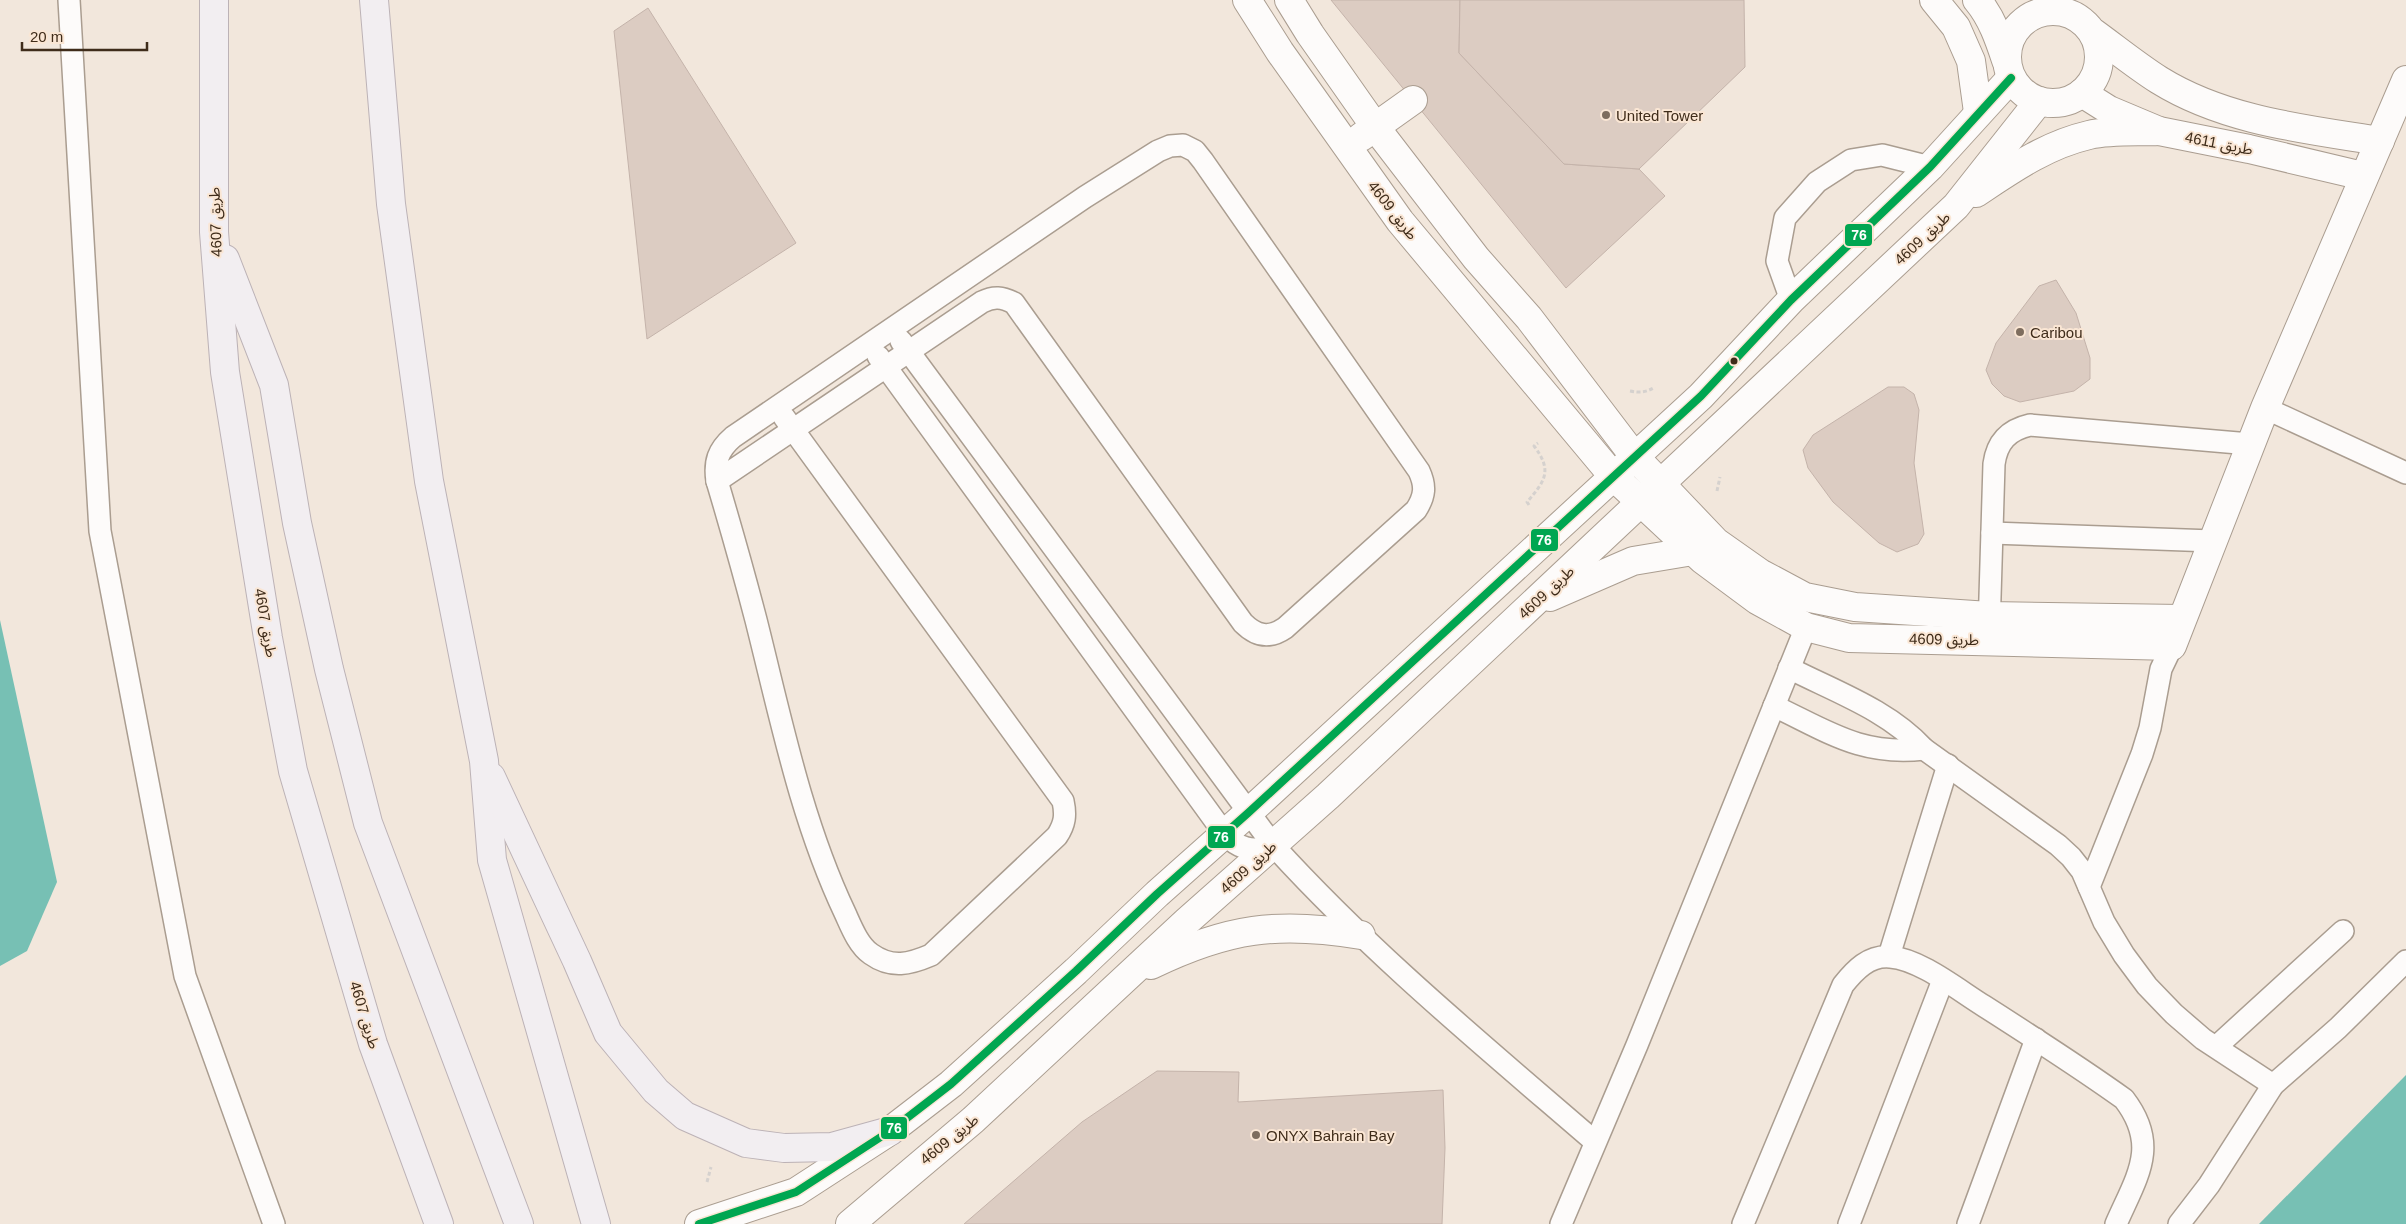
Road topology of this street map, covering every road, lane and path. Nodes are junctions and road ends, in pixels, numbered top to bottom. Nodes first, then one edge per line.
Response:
1 (69, 0) edge
2 (214, 0) edge
3 (374, 0) edge
4 (1247, 0) edge
5 (1289, 0) edge
6 (1934, 0) edge
7 (1978, 0) edge
8 (2050, 5) edge
9 (2094, 33) junction
10 (2009, 69) junction
11 (2406, 80) edge
12 (2082, 93) junction
13 (1413, 100) dead end
14 (2039, 101) junction
15 (1978, 112) junction
16 (1376, 128) junction
17 (2159, 131) junction
18 (2380, 141) junction
19 (1345, 146) junction
20 (1930, 167) junction
21 (2363, 176) junction
22 (1956, 206) junction
23 (214, 232) junction
24 (1792, 300) junction
25 (892, 329) junction
26 (869, 344) junction
27 (908, 351) junction
28 (885, 367) junction
29 (1660, 383) dead end
30 (1588, 396) junction
31 (776, 407) junction
32 (2264, 408) junction
33 (1564, 419) junction
34 (793, 429) junction
35 (2250, 444) junction
36 (1634, 456) junction
37 (1724, 470) dead end
38 (2406, 474) edge
39 (1613, 476) junction
40 (717, 482) junction
41 (1660, 484) junction
42 (1640, 502) junction
43 (1554, 530) junction
44 (1992, 533) junction
45 (2213, 541) junction
46 (1704, 546) junction
47 (1532, 604) junction
48 (2181, 619) junction
49 (1806, 627) junction
50 (1989, 628) junction
51 (2172, 646) junction
52 (1790, 668) junction
53 (1774, 706) junction
54 (1924, 749) junction
55 (484, 761) junction
56 (1948, 765) junction
57 (1248, 813) junction
58 (1224, 833) junction
59 (1273, 845) junction
60 (2089, 887) junction
61 (2343, 930) dead end
62 (1361, 935) junction
63 (1889, 956) junction
64 (2406, 961) edge
65 (1131, 974) junction
66 (1943, 980) junction
67 (2036, 1039) junction
68 (2216, 1047) junction
69 (2274, 1085) junction
70 (890, 1131) junction
71 (721, 1132) junction
72 (1594, 1141) junction
73 (705, 1187) dead end
74 (274, 1224) edge
75 (439, 1224) edge
76 (519, 1224) edge
77 (596, 1224) edge
78 (700, 1224) edge
79 (850, 1224) edge
80 (1561, 1224) edge
81 (1743, 1224) edge
82 (1849, 1224) edge
83 (1968, 1224) edge
84 (2116, 1224) edge
85 (2179, 1224) edge

1 - 74 lane
2 - 23 main road, طريق 4607
3 - 55 main road
4 - 19 street, طريق 4609
5 - 16 street, طريق 4609
6 - 15 street
7 - 10 street
8 - 9 street
8 - 10 street
9 - 12 street
9 - 18 street
10 - 14 street
10 - 15 street
11 - 18 street
12 - 14 street
12 - 17 street, طريق 4611
13 - 16 street
14 - 22 street, طريق 4609
15 - 20 street
16 - 19 street
16 - 30 street, طريق 4609
17 - 21 street, طريق 4611
17 - 22 street
18 - 21 street
19 - 33 street, طريق 4609
20 - 24 street
20 - 24 lane
21 - 32 street
22 - 41 street, طريق 4609
23 - 75 main road, طريق 4607
23 - 76 main road
24 - 36 street
25 - 26 lane
25 - 27 lane
25 - 27 lane
26 - 28 lane
26 - 31 lane
27 - 28 lane
27 - 57 lane
28 - 34 lane
28 - 58 lane
29 - 30 path
30 - 36 street, طريق 4609
31 - 34 lane
31 - 40 lane
32 - 35 street
32 - 38 lane
33 - 39 street, طريق 4609
33 - 43 path
34 - 40 lane
34 - 40 lane
35 - 44 lane
35 - 45 street
36 - 39 street
36 - 41 street, طريق 4609
37 - 46 path
39 - 42 street, طريق 4609
39 - 43 street
41 - 42 street, طريق 4609
41 - 46 street, طريق 4609
42 - 46 street, طريق 4609
42 - 47 street, طريق 4609
43 - 57 street
44 - 45 lane
44 - 50 lane
45 - 48 street
46 - 47 street
46 - 49 street, طريق 4609
46 - 50 street, طريق 4609
47 - 59 street, طريق 4609
48 - 50 street, طريق 4609
48 - 51 street
49 - 50 street, طريق 4609
49 - 52 lane
50 - 51 street, طريق 4609
51 - 60 lane
52 - 53 lane
52 - 54 lane
53 - 54 lane
53 - 72 lane
54 - 56 lane
55 - 71 main road
55 - 77 main road
56 - 60 lane
56 - 63 lane
57 - 58 street
57 - 59 lane
58 - 59 lane
58 - 70 street
59 - 62 lane
59 - 65 street, طريق 4609
60 - 68 lane
61 - 68 lane
62 - 65 street
62 - 72 lane
63 - 66 lane
63 - 81 lane
64 - 69 lane
65 - 79 street, طريق 4609
66 - 67 lane
66 - 82 lane
67 - 83 lane
67 - 84 lane
68 - 69 lane
69 - 85 lane
70 - 71 main road
70 - 78 street
71 - 73 path
72 - 80 lane

